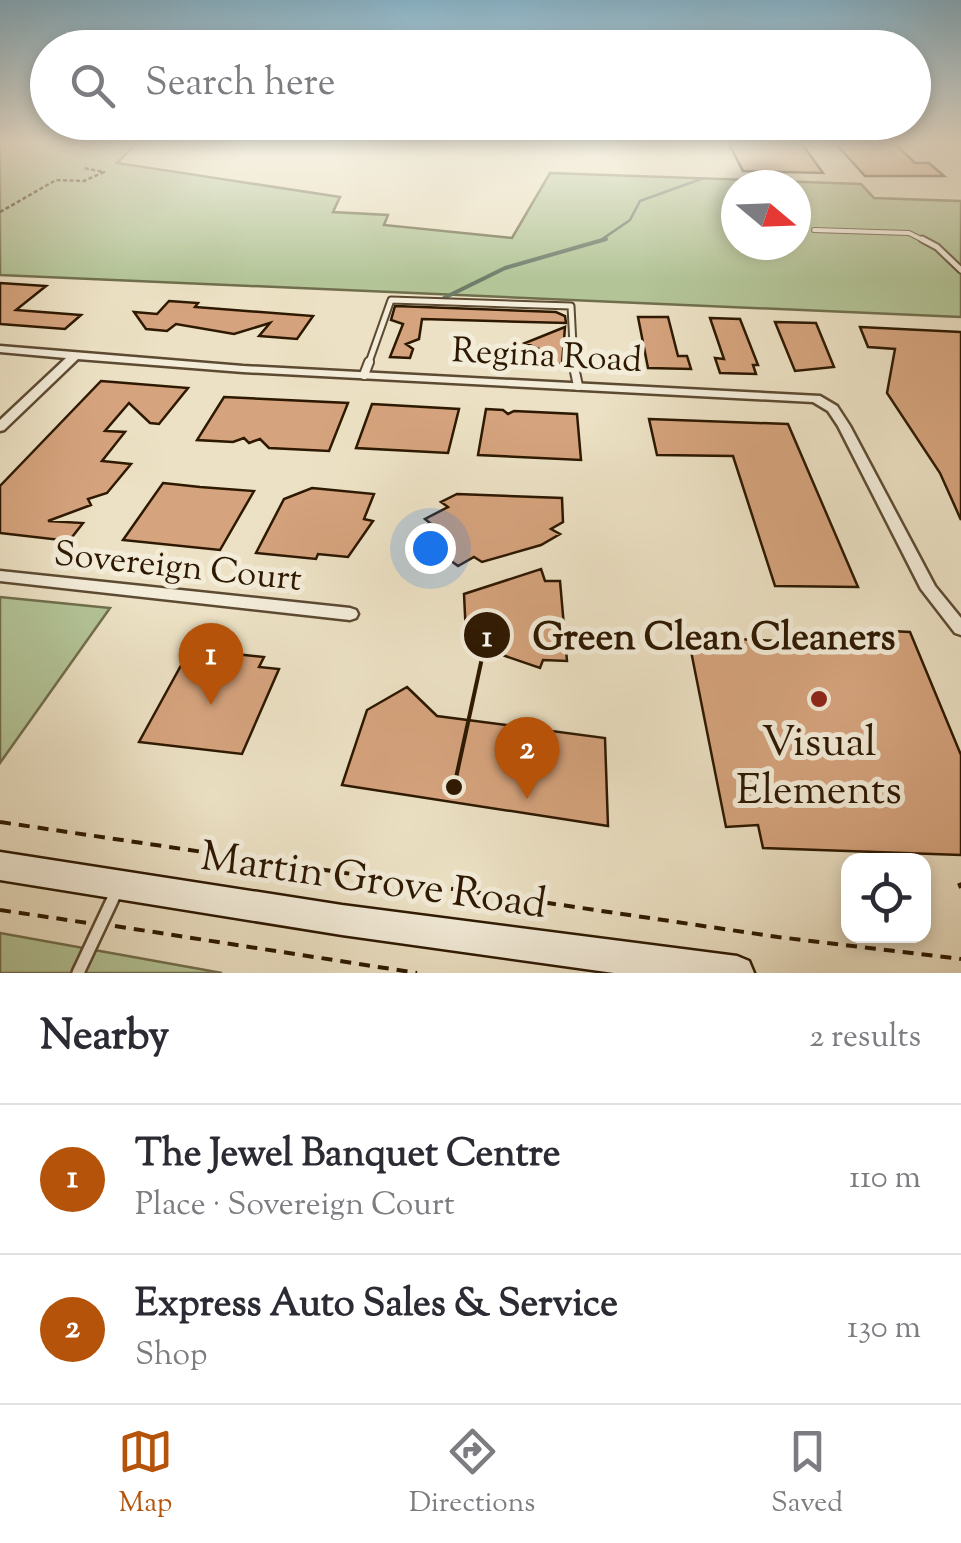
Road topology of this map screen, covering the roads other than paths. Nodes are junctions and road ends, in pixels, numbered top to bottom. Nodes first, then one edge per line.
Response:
1 (814, 230) dead end
2 (961, 270) edge
3 (0, 349) edge
4 (76, 355) junction
5 (364, 375) junction
6 (578, 386) junction
7 (0, 427) edge
8 (0, 576) edge
9 (350, 614) dead end
10 (961, 629) edge
11 (0, 866) edge
12 (119, 886) junction
13 (78, 973) edge
14 (737, 973) edge

1 - 2 lane
3 - 4 street, Regina Road
4 - 5 street, Regina Road
4 - 7 street
5 - 6 street, Regina Road
5 - 6 lane
6 - 10 street, Regina Road
8 - 9 street, Sovereign Court
11 - 12 main road, Martin Grove Road
12 - 13 lane
12 - 14 main road, Martin Grove Road

